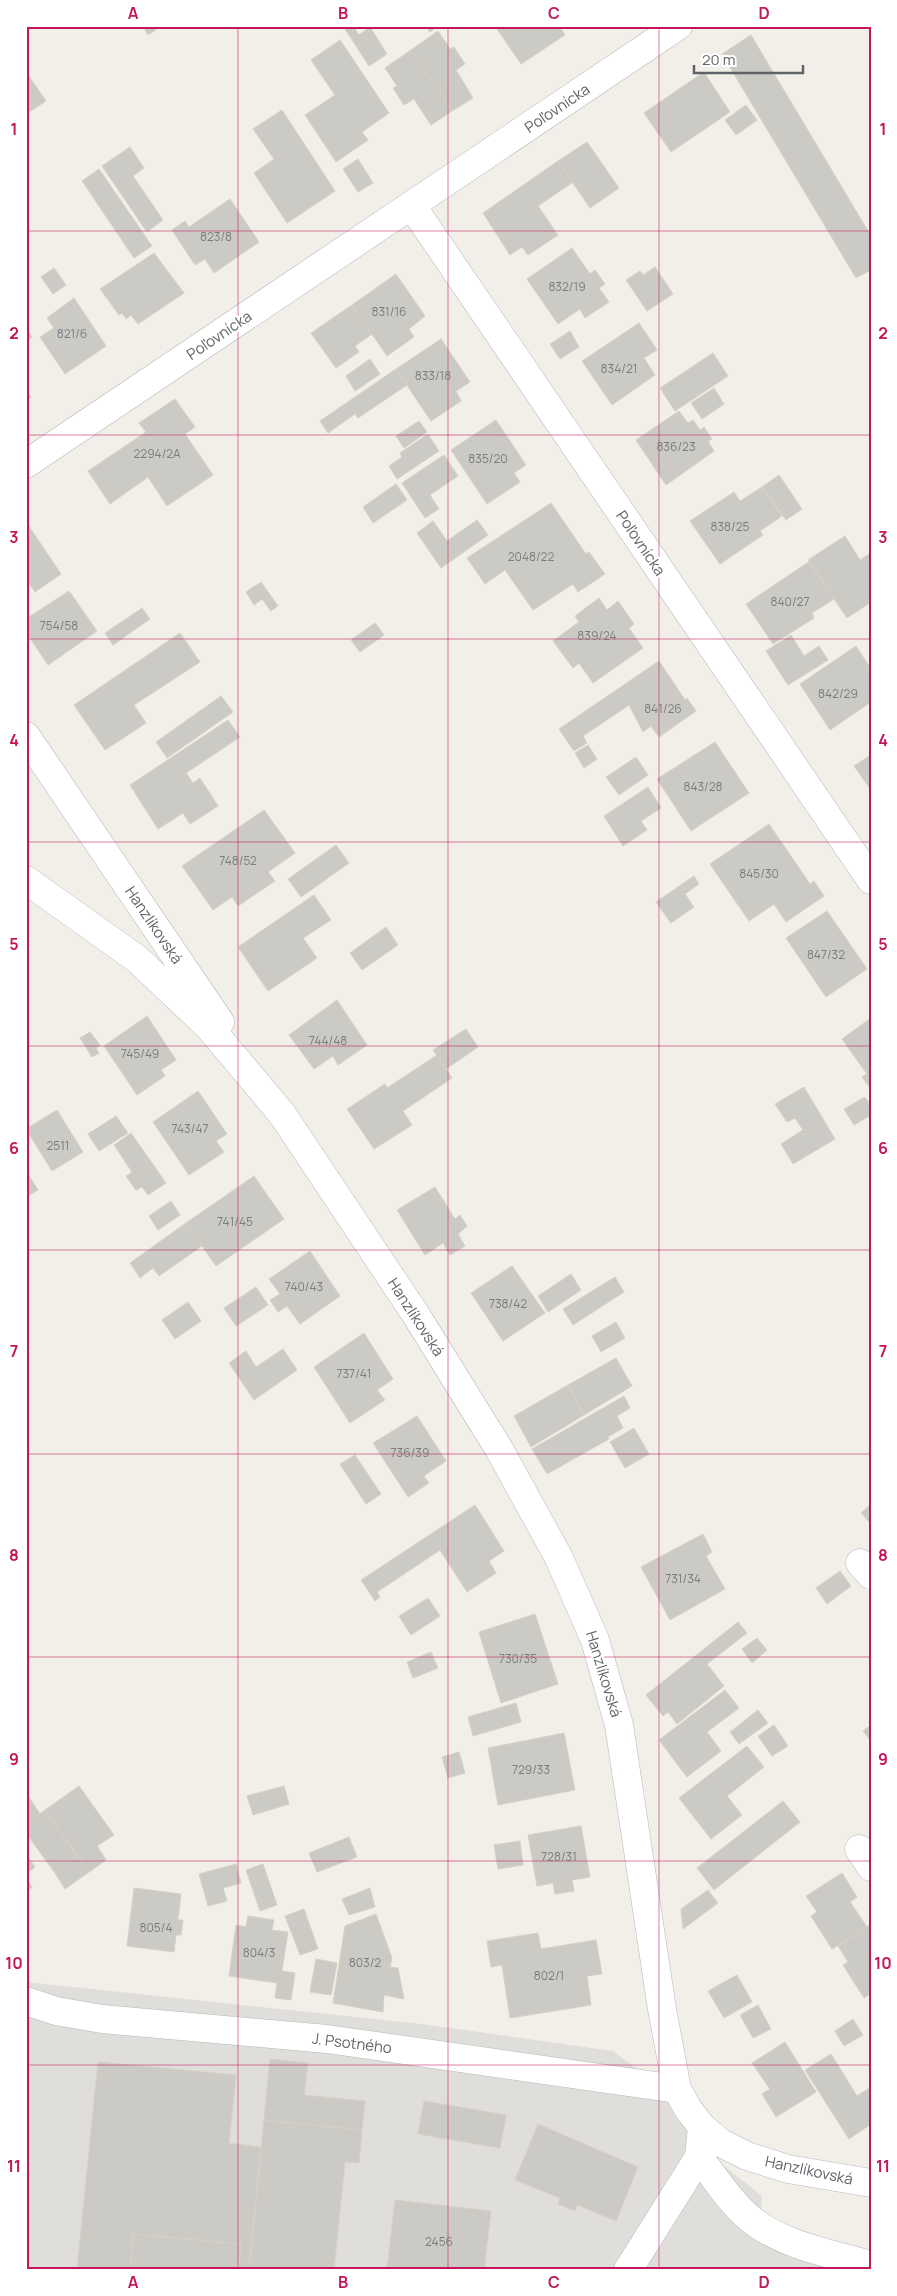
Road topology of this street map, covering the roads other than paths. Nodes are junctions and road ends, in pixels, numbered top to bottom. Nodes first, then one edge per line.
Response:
1 (678, 26) edge
2 (412, 206) junction
3 (26, 464) edge
4 (26, 736) edge
5 (26, 880) edge
6 (871, 880) edge
7 (282, 1114) junction
8 (26, 2001) edge
9 (677, 2089) junction
10 (702, 2127) junction
11 (698, 2157) junction
12 (871, 2183) edge
13 (871, 2265) edge
14 (628, 2270) edge

1 - 2 street, Poľovnícka
2 - 3 street, Poľovnícka
2 - 6 street, Poľovnícka
4 - 7 street, Hanzlíkovská
5 - 7 street, Hanzlíkovská
7 - 9 street, Hanzlíkovská
8 - 9 street, J. Psotného
9 - 10 street, Hanzlíkovská
10 - 11 street
10 - 12 street, Hanzlíkovská
11 - 13 street
11 - 14 street

